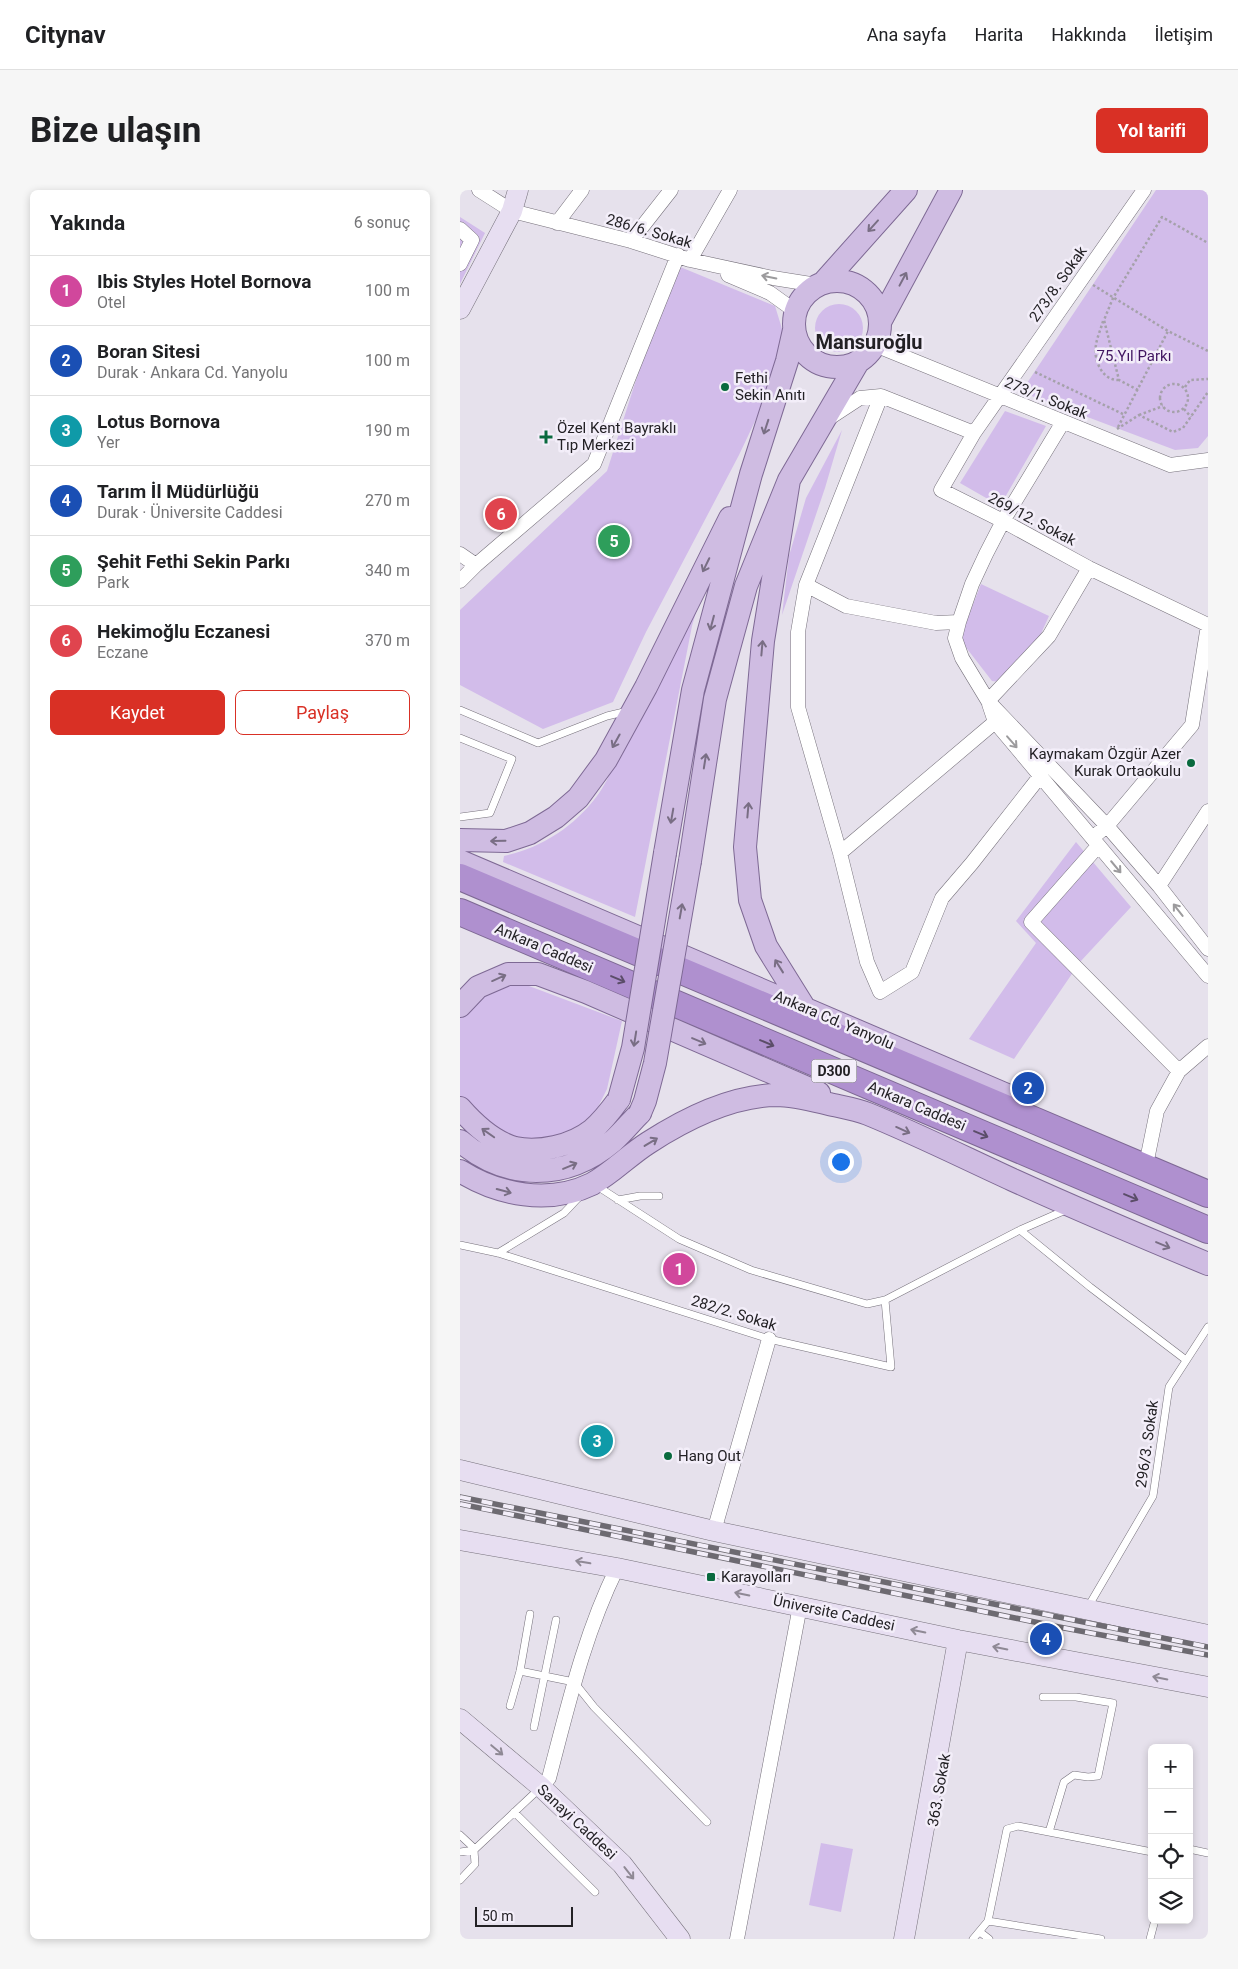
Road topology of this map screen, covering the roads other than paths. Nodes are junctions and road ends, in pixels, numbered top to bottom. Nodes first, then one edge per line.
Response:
1 (479, 190) edge
2 (518, 190) edge
3 (582, 190) edge
4 (671, 190) edge
5 (730, 190) edge
6 (905, 190) edge
7 (951, 190) edge
8 (1144, 190) edge
9 (512, 211) junction
10 (558, 223) junction
11 (460, 229) edge
12 (631, 241) junction
13 (684, 257) junction
14 (461, 261) edge
15 (479, 270) junction
16 (820, 284) junction
17 (460, 309) edge
18 (794, 320) junction
19 (880, 322) junction
20 (876, 344) junction
21 (858, 362) junction
22 (881, 396) junction
23 (1000, 396) junction
24 (1063, 422) junction
25 (822, 423) junction
26 (974, 433) junction
27 (1208, 460) edge
28 (751, 474) junction
29 (789, 480) junction
30 (1003, 521) junction
31 (460, 554) edge
32 (476, 565) junction
33 (1089, 568) junction
34 (460, 581) edge
35 (806, 585) junction
36 (958, 622) junction
37 (1208, 625) edge
38 (988, 701) junction
39 (460, 710) edge
40 (633, 710) junction
41 (995, 722) junction
42 (460, 738) edge
43 (1041, 775) junction
44 (1208, 811) edge
45 (460, 817) edge
46 (1107, 826) junction
47 (460, 840) edge
48 (1095, 842) junction
49 (840, 853) junction
50 (460, 861) edge
51 (460, 877) edge
52 (1159, 886) junction
53 (460, 912) edge
54 (1208, 949) edge
55 (1208, 976) edge
56 (460, 1006) edge
57 (804, 1008) junction
58 (1208, 1046) edge
59 (1179, 1071) junction
60 (460, 1108) edge
61 (866, 1113) junction
62 (460, 1141) edge
63 (1148, 1155) junction
64 (460, 1170) edge
65 (1208, 1180) edge
66 (592, 1183) junction
67 (1208, 1194) edge
68 (659, 1196) dead end
69 (618, 1200) junction
70 (1072, 1207) junction
71 (1020, 1230) junction
72 (1208, 1230) edge
73 (460, 1244) edge
74 (498, 1253) junction
75 (1208, 1264) edge
76 (885, 1300) junction
77 (1208, 1327) edge
78 (769, 1339) junction
79 (1186, 1360) junction
80 (460, 1470) edge
81 (714, 1531) junction
82 (460, 1540) edge
83 (617, 1568) junction
84 (800, 1606) junction
85 (1087, 1610) junction
86 (530, 1614) dead end
87 (556, 1620) dead end
88 (1208, 1635) edge
89 (962, 1640) junction
90 (520, 1671) junction
91 (545, 1676) junction
92 (574, 1682) junction
93 (1208, 1687) edge
94 (1043, 1697) dead end
95 (510, 1706) dead end
96 (460, 1719) edge
97 (534, 1727) dead end
98 (541, 1787) junction
99 (514, 1812) junction
100 (707, 1822) dead end
101 (1049, 1832) junction
102 (460, 1835) edge
103 (474, 1850) junction
104 (1193, 1850) edge
105 (1148, 1851) edge
106 (460, 1852) edge
107 (1208, 1853) edge
108 (460, 1880) edge
109 (595, 1892) dead end
110 (988, 1921) junction
111 (1155, 1924) edge
112 (980, 1932) junction
113 (680, 1939) edge
114 (736, 1939) edge
115 (904, 1939) edge
116 (912, 1939) edge
117 (973, 1939) edge
118 (989, 1939) edge
119 (1101, 1939) edge
120 (1108, 1939) edge
121 (1150, 1939) edge

1 - 9 street, 286/6. Sokak
2 - 9 main road
3 - 10 street
4 - 12 street
5 - 13 street
6 -> 16 main road
19 -> 7 main road
8 - 23 street, 273/8. Sokak
9 - 10 street, 286/6. Sokak
9 - 15 main road
10 - 12 street, 286/6. Sokak
11 - 14 street
12 - 13 street, 286/6. Sokak
16 -> 13 street, 286/6. Sokak
13 - 18 street
13 - 32 street
14 - 15 street
15 - 17 main road
16 - 18 main road
16 - 19 main road
18 - 21 main road
18 -> 28 main road
19 - 20 main road
20 - 21 main road
20 - 23 street, 273/1. Sokak
21 - 25 main road
22 - 25 street
22 - 26 street
22 - 35 street
23 - 24 street, 273/1. Sokak
23 - 26 street, 269/12. Sokak
24 - 27 street, 273/1. Sokak
24 - 30 street
25 - 29 main road
26 - 30 street, 269/12. Sokak
28 -> 40 main road
28 -> 60 main road, bridge
57 -> 29 main road
62 -> 29 main road, bridge
30 - 33 street, 269/12. Sokak
30 - 36 street
31 - 32 street
32 - 34 street
33 - 37 street, 269/12. Sokak
33 - 38 street
35 - 36 street
35 - 49 street
36 - 38 street
37 - 46 street, 269/12. Sokak
38 - 41 street
38 - 46 street
39 - 40 lane
40 -> 47 main road
41 -> 43 street
41 - 49 street
42 - 45 lane
43 - 48 street
43 - 49 street
44 - 52 street
46 - 48 street, 269/12. Sokak
46 - 52 street
48 -> 55 street
48 - 59 street, 269/12. Sokak
50 - 57 main road, Ankara Cd. Yanyolu
51 - 67 highway, D300
54 -> 52 street
53 -> 72 highway, Ankara Caddesi / D300
56 -> 61 main road
57 - 63 main road, Ankara Cd. Yanyolu
58 - 59 street
59 - 63 street
66 -> 61 main road
61 -> 70 main road
63 - 65 main road, Ankara Cd. Yanyolu
64 -> 66 main road
66 - 69 lane
66 - 74 lane
68 - 69 lane
69 - 76 lane
70 - 71 lane
70 -> 75 main road
71 - 76 lane
71 - 79 lane
73 - 74 lane, 282/2. Sokak
74 - 78 lane, 282/2. Sokak
76 - 78 lane, 282/2. Sokak
77 - 79 lane, 296/3. Sokak
78 - 81 street
79 - 85 lane, 296/3. Sokak
80 - 81 main road
81 - 85 main road
83 -> 82 main road, Üniversite Caddesi
84 -> 83 main road, Üniversite Caddesi
83 - 92 street
89 -> 84 main road, Üniversite Caddesi
84 - 114 street
85 - 88 main road
86 - 90 lane
87 - 91 lane
93 -> 89 main road, Üniversite Caddesi
89 - 115 main road
89 - 116 main road, 363. Sokak
90 - 91 lane
90 - 95 lane
91 - 92 lane
91 - 97 lane
92 - 98 street
92 - 100 lane
94 - 101 lane
96 -> 98 main road, Sanayi Caddesi
98 - 99 lane
98 -> 113 main road, Sanayi Caddesi
99 - 103 lane
99 - 109 lane
101 - 105 lane
101 - 110 lane
102 - 103 lane
103 - 106 lane
103 - 108 lane
104 - 107 lane
110 - 112 lane
110 - 119 lane
111 - 121 lane
112 - 117 lane
112 - 118 lane
119 - 120 lane

